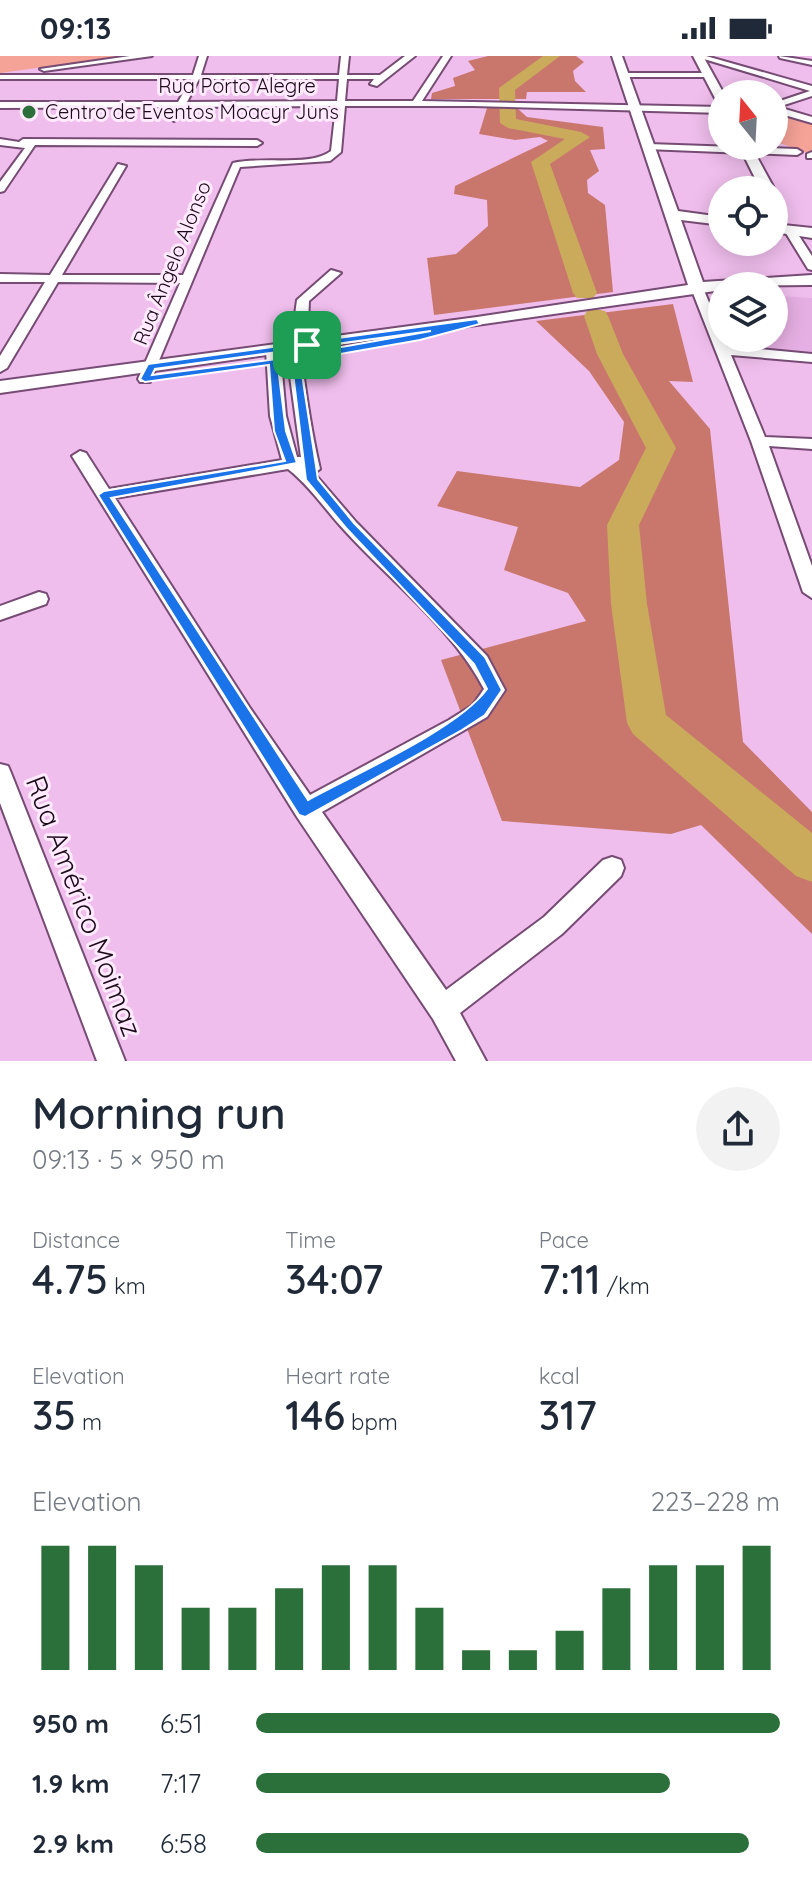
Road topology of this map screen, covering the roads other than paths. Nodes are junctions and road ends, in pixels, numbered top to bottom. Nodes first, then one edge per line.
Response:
1 (148, 56) edge
2 (203, 56) edge
3 (345, 56) edge
4 (411, 56) edge
5 (447, 56) edge
6 (617, 56) edge
7 (698, 56) edge
8 (783, 56) edge
9 (812, 63) edge
10 (47, 69) junction
11 (623, 75) junction
12 (708, 75) junction
13 (0, 76) edge
14 (196, 77) junction
15 (343, 77) junction
16 (380, 77) junction
17 (39, 79) junction
18 (711, 80) edge
19 (31, 88) dead end
20 (812, 91) edge
21 (23, 97) dead end
22 (788, 101) edge
23 (355, 103) junction
24 (416, 103) junction
25 (181, 104) junction
26 (340, 104) junction
27 (0, 105) edge
28 (15, 105) junction
29 (634, 107) junction
30 (708, 110) edge
31 (788, 112) edge
32 (174, 118) dead end
33 (4, 119) dead end
34 (812, 120) edge
35 (0, 142) edge
36 (23, 142) junction
37 (257, 143) dead end
38 (649, 147) junction
39 (708, 148) edge
40 (788, 149) edge
41 (788, 151) edge
42 (797, 152) junction
43 (811, 156) edge
44 (121, 166) dead end
45 (0, 189) edge
46 (674, 215) junction
47 (708, 219) edge
48 (788, 230) edge
49 (812, 233) edge
50 (788, 236) edge
51 (812, 266) edge
52 (335, 273) dead end
53 (0, 278) edge
54 (812, 280) edge
55 (52, 284) junction
56 (184, 284) junction
57 (697, 288) junction
58 (0, 290) edge
59 (708, 314) edge
60 (298, 350) junction
61 (724, 352) edge
62 (745, 352) edge
63 (274, 356) junction
64 (812, 358) edge
65 (0, 368) edge
66 (148, 373) junction
67 (0, 387) edge
68 (0, 401) edge
69 (759, 441) junction
70 (812, 444) edge
71 (80, 456) dead end
72 (311, 460) junction
73 (291, 463) junction
74 (312, 480) junction
75 (104, 495) junction
76 (812, 592) edge
77 (39, 599) dead end
78 (0, 613) edge
79 (0, 773) edge
80 (305, 810) junction
81 (612, 868) dead end
82 (443, 1009) junction
83 (111, 1061) edge
84 (472, 1061) edge

1 - 10 street
2 - 14 street
3 - 15 street
4 - 16 street
5 - 24 street
6 - 11 main road
7 - 12 main road
7 - 20 street
8 - 9 street
10 - 13 street
10 - 17 street
11 - 12 street
11 - 29 main road
12 - 18 main road
13 - 17 street
14 - 15 street
14 - 17 street
14 - 25 street
15 - 16 street
15 - 26 street
16 - 23 street
17 - 19 street
20 - 22 street
21 - 28 street
23 - 24 street, Rua Porto Alegre
23 - 26 street, Rua Porto Alegre
24 - 29 street, Rua Porto Alegre
25 - 26 street, Rua Porto Alegre
25 - 28 street, Rua Porto Alegre
25 - 32 street
26 - 56 street, Rua Ângelo Alonso
27 - 28 street, Rua Porto Alegre
28 - 33 street
29 - 30 street, Rua Porto Alegre
29 - 38 main road
31 - 34 street
35 - 36 street
36 - 37 street
36 - 45 street
38 - 39 street
38 - 46 main road
40 - 42 street
41 - 42 street
42 - 43 street
44 - 55 street
46 - 47 main road
46 - 57 main road
48 - 49 main road
50 - 51 street
52 - 60 street
53 - 55 street
54 - 57 main road
55 - 56 street
55 - 58 street
55 - 65 street
56 - 66 street, Rua Ângelo Alonso
57 - 59 street
57 - 60 main road
60 - 63 main road
60 - 72 street
61 - 69 street
62 - 64 street
63 - 66 main road
63 - 73 street
66 - 67 main road
66 - 68 main road
69 - 70 street
69 - 76 street
71 - 75 street
72 - 73 street
72 - 74 street
73 - 74 street
73 - 75 street
74 - 80 street
75 - 80 street
77 - 78 street
79 - 83 street, Rua Américo Moimaz
80 - 82 street
81 - 82 street
82 - 84 street

